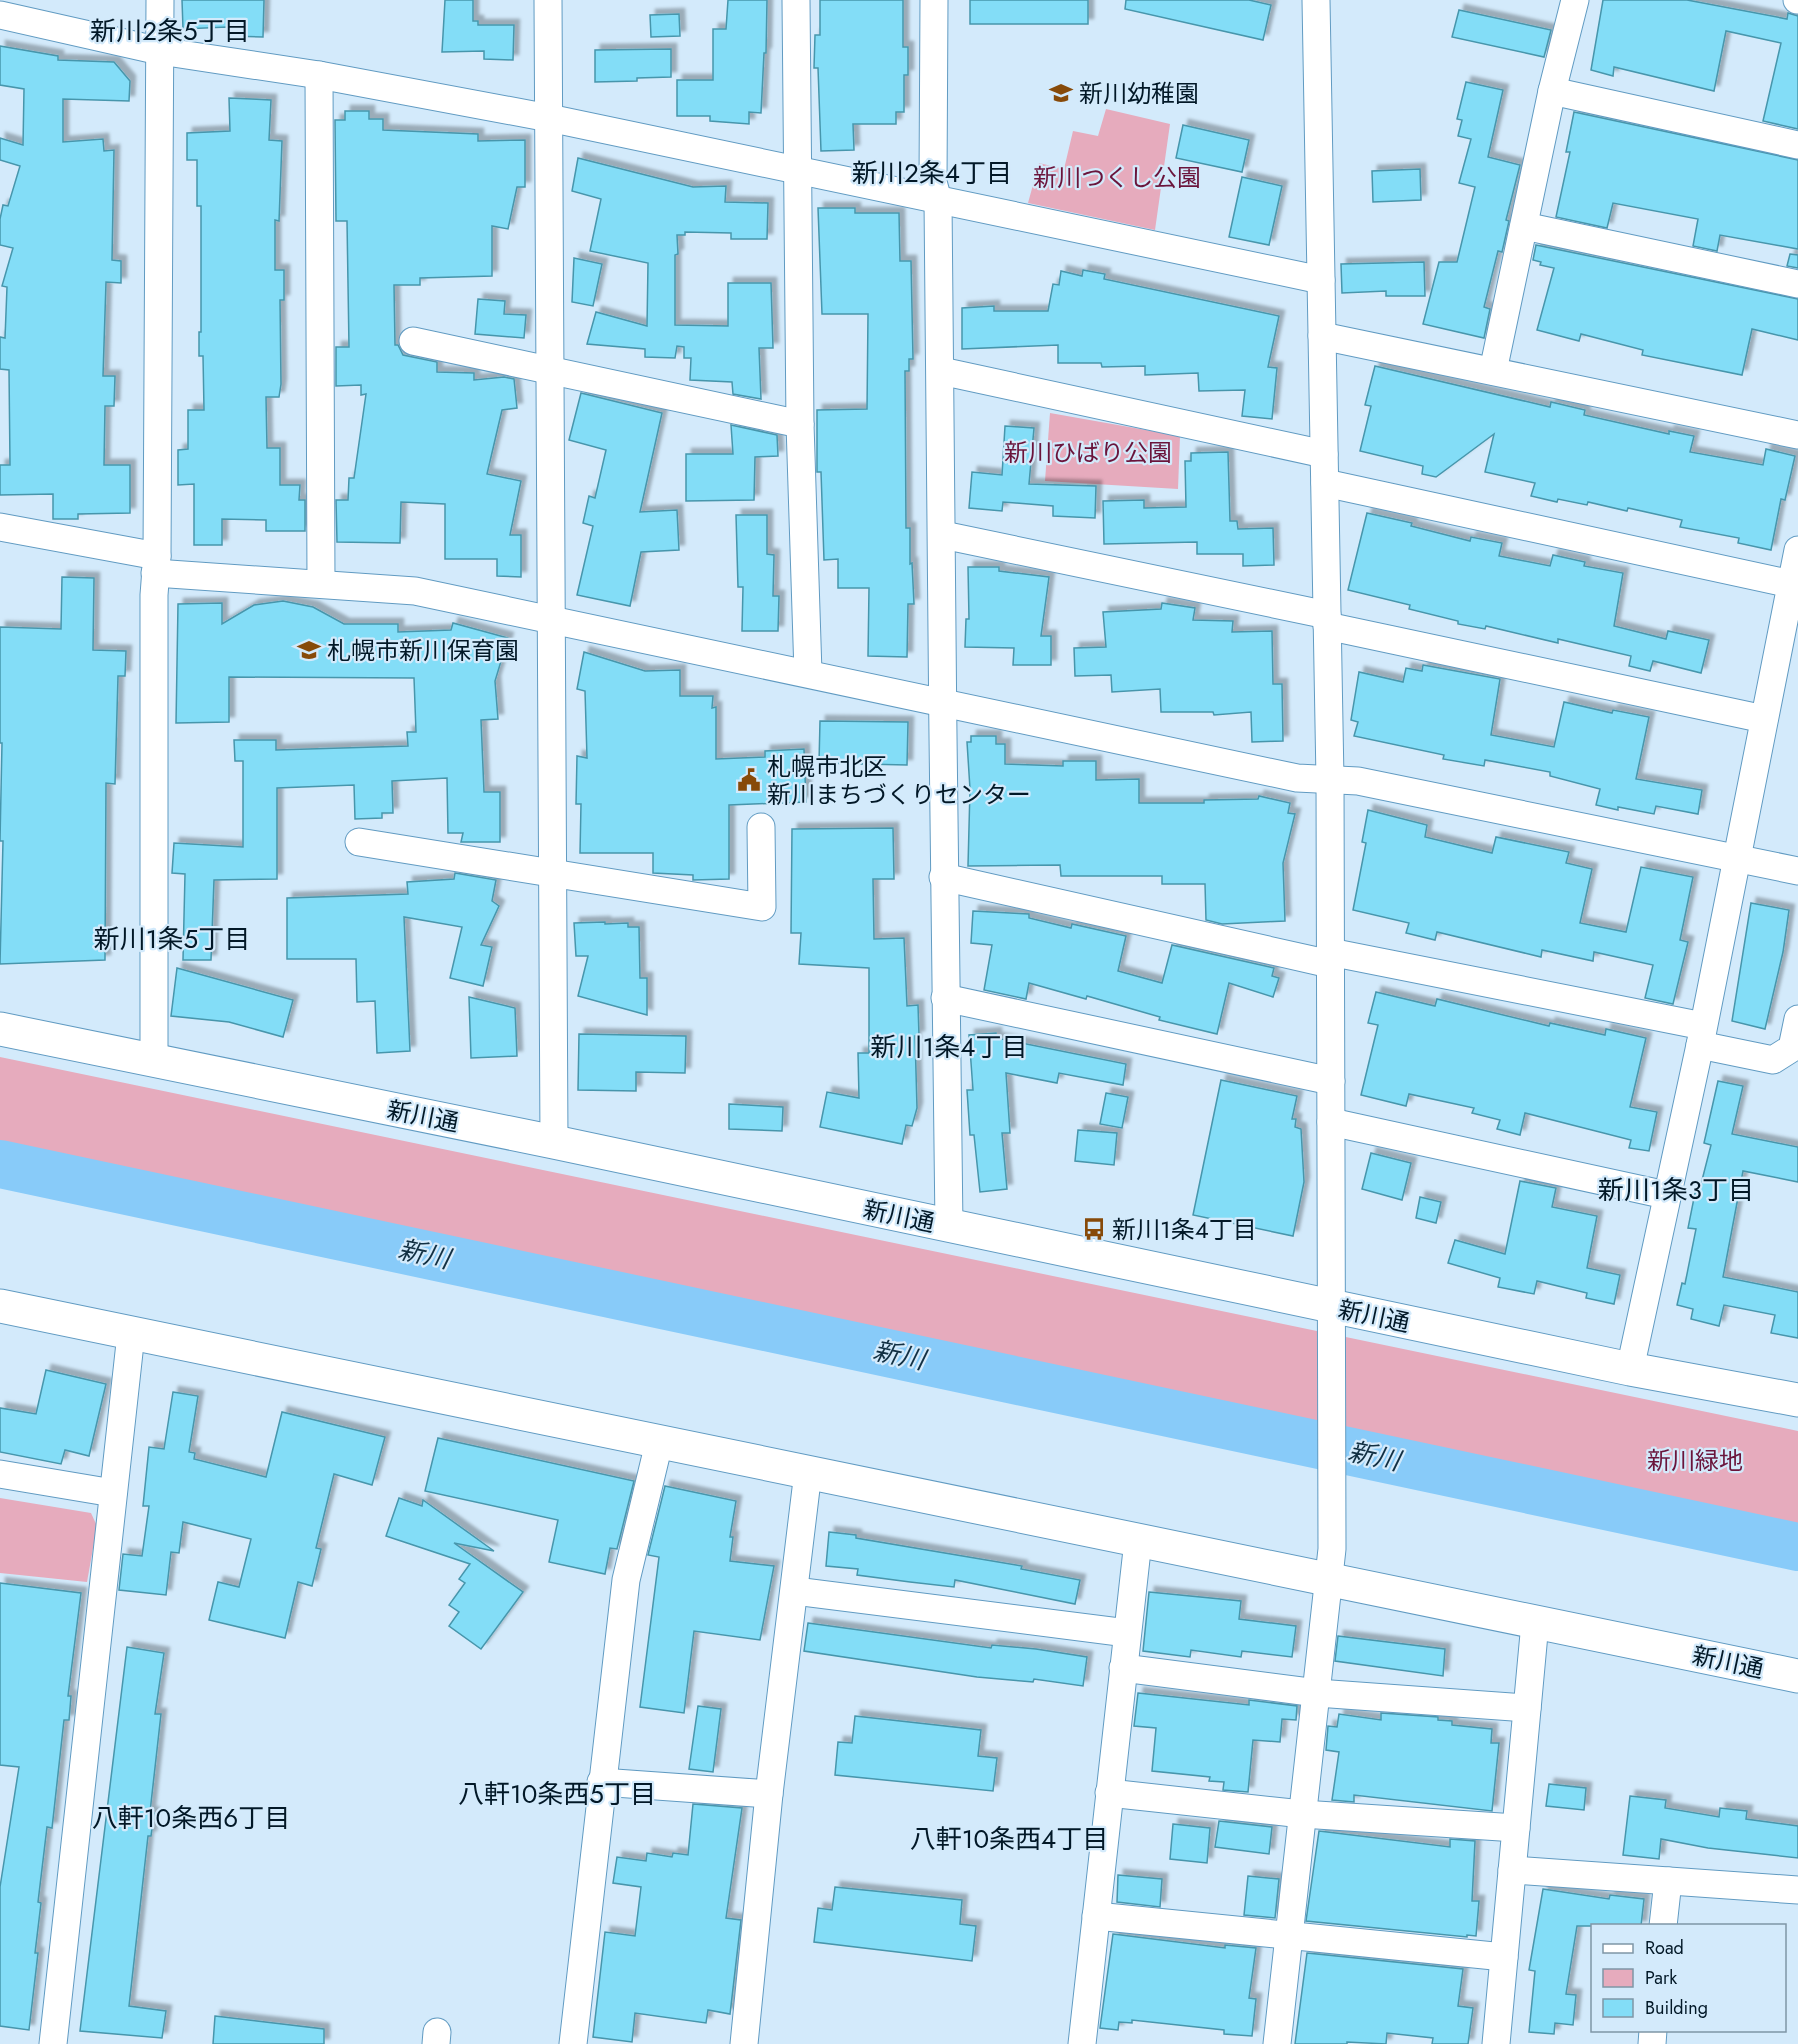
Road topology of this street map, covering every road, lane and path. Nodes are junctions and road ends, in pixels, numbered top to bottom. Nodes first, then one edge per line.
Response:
1 (160, 0) edge
2 (548, 0) edge
3 (796, 0) edge
4 (934, 0) edge
5 (1316, 0) edge
6 (1575, 0) edge
7 (0, 15) edge
8 (160, 51) junction
9 (319, 75) junction
10 (1552, 91) junction
11 (549, 118) junction
12 (1798, 145) edge
13 (797, 171) junction
14 (938, 200) junction
15 (1524, 226) junction
16 (1321, 280) junction
17 (1798, 284) edge
18 (1322, 336) junction
19 (413, 341) dead end
20 (550, 370) junction
21 (940, 371) junction
22 (1493, 371) junction
23 (800, 424) junction
24 (1798, 435) edge
25 (1324, 454) junction
26 (1324, 483) junction
27 (0, 527) edge
28 (942, 535) junction
29 (1798, 550) edge
30 (156, 565) junction
31 (321, 584) junction
32 (1791, 584) junction
33 (553, 620) junction
34 (1327, 621) junction
35 (808, 673) junction
36 (944, 702) junction
37 (1764, 718) junction
38 (1329, 780) junction
39 (761, 827) dead end
40 (359, 842) dead end
41 (1736, 858) junction
42 (1798, 871) edge
43 (553, 876) junction
44 (942, 877) junction
45 (1330, 958) junction
46 (945, 998) junction
47 (1798, 1019) edge
48 (0, 1029) edge
49 (1702, 1035) junction
50 (154, 1061) junction
51 (1331, 1081) junction
52 (1331, 1122) junction
53 (554, 1142) junction
54 (1666, 1195) junction
55 (949, 1227) junction
56 (0, 1306) edge
57 (1332, 1307) junction
58 (131, 1334) junction
59 (1630, 1369) junction
60 (1798, 1400) edge
61 (659, 1443) junction
62 (808, 1472) junction
63 (0, 1474) edge
64 (113, 1493) junction
65 (1138, 1541) junction
66 (1331, 1565) junction
67 (795, 1592) junction
68 (1535, 1623) junction
69 (1127, 1633) junction
70 (1123, 1668) junction
71 (1798, 1676) edge
72 (1317, 1693) junction
73 (1527, 1708) junction
74 (602, 1782) junction
75 (1109, 1793) junction
76 (769, 1794) junction
77 (1302, 1814) junction
78 (1516, 1828) junction
79 (1512, 1870) junction
80 (1668, 1881) junction
81 (1798, 1890) edge
82 (1096, 1916) junction
83 (1663, 1924) edge
84 (1287, 1935) junction
85 (1504, 1957) junction
86 (53, 2044) edge
87 (573, 2044) edge
88 (744, 2044) edge
89 (1082, 2044) edge
90 (1277, 2044) edge
91 (1496, 2044) edge

1 - 8 street
2 - 11 street
3 - 13 street
4 - 14 street
5 - 16 street
6 - 10 street
7 - 8 street
8 - 9 street
8 - 30 street
9 - 11 street
9 - 31 street
10 - 12 street
10 - 15 street
11 - 13 street
11 - 20 street
13 - 14 street
13 - 23 street
14 - 16 street
14 - 21 street
15 - 17 street
15 - 22 street
16 - 18 street
18 - 22 street
18 - 25 street
19 - 20 street
20 - 23 street
20 - 33 street
21 - 25 street
21 - 28 street
22 - 24 street
23 - 35 street
25 - 26 street
26 - 32 street
26 - 34 street
27 - 30 street
28 - 34 street
28 - 36 street
29 - 32 street
30 - 31 street
30 - 50 street
31 - 33 street
32 - 37 street
33 - 35 street
33 - 43 street
34 - 37 street
34 - 38 street
35 - 36 street
36 - 38 street
36 - 44 street
37 - 41 street
38 - 41 street
38 - 45 street
39 - 43 street
40 - 43 street
41 - 42 street
41 - 49 street
43 - 53 street
44 - 45 street
44 - 46 street
45 - 49 street
45 - 51 street
46 - 51 street
46 - 55 street
47 - 49 street
48 - 50 street, 新川通
49 - 54 street
50 - 53 street, 新川通
51 - 52 street
52 - 54 street
52 - 57 street
53 - 55 street, 新川通
54 - 59 street
55 - 57 street, 新川通
56 - 58 street, 新川通
57 - 59 street, 新川通
57 - 66 street
58 - 61 street, 新川通
58 - 64 street
59 - 60 street, 新川通
61 - 62 street, 新川通
61 - 74 street
62 - 65 street, 新川通
62 - 67 street
63 - 64 street
64 - 86 street
65 - 66 street, 新川通
65 - 69 street
66 - 68 street, 新川通
66 - 72 street
67 - 69 street
67 - 76 street
68 - 71 street, 新川通
68 - 73 street
69 - 70 street
70 - 72 street
70 - 75 street
72 - 73 street
72 - 77 street
73 - 78 street
74 - 76 street
74 - 87 street
75 - 77 street
75 - 82 street
76 - 88 street
77 - 78 street
77 - 84 street
78 - 79 street
79 - 80 street
79 - 85 street
80 - 81 street
80 - 83 street
82 - 84 street
82 - 89 street
84 - 85 street
84 - 90 street
85 - 91 street

